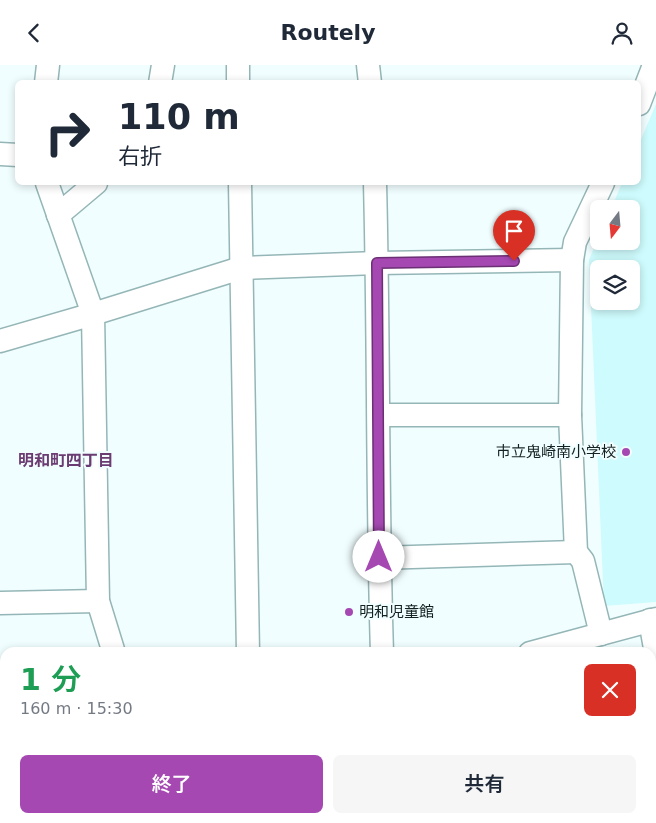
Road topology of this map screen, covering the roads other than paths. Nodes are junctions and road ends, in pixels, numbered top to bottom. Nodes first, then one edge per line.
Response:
1 (48, 65) edge
2 (163, 65) edge
3 (238, 65) edge
4 (368, 65) edge
5 (654, 65) edge
6 (46, 80) edge
7 (160, 80) edge
8 (238, 80) edge
9 (370, 80) edge
10 (641, 99) edge
11 (0, 154) edge
12 (15, 155) edge
13 (48, 185) edge
14 (94, 185) edge
15 (240, 185) edge
16 (375, 185) edge
17 (602, 185) edge
18 (58, 215) junction
19 (572, 260) junction
20 (377, 263) junction
21 (241, 268) junction
22 (92, 315) junction
23 (0, 341) edge
24 (378, 415) junction
25 (570, 415) junction
26 (576, 552) junction
27 (379, 557) junction
28 (98, 601) junction
29 (0, 603) edge
30 (653, 620) edge
31 (601, 634) junction
32 (112, 647) edge
33 (248, 647) edge
34 (382, 647) edge
35 (552, 647) edge
36 (655, 647) edge

1 - 6 street
2 - 7 street
3 - 8 street
4 - 9 street
5 - 10 street
11 - 12 street
13 - 18 street
14 - 18 street
15 - 21 street
16 - 20 street
17 - 19 street
18 - 22 street
19 - 20 street
19 - 25 street
20 - 21 street
20 - 24 street
21 - 22 street
21 - 33 street
22 - 23 street
22 - 28 street
24 - 25 street
24 - 27 street
25 - 26 street
26 - 27 street
26 - 31 street
27 - 34 street
28 - 29 street
28 - 32 street
30 - 31 street
30 - 36 street
31 - 35 street

